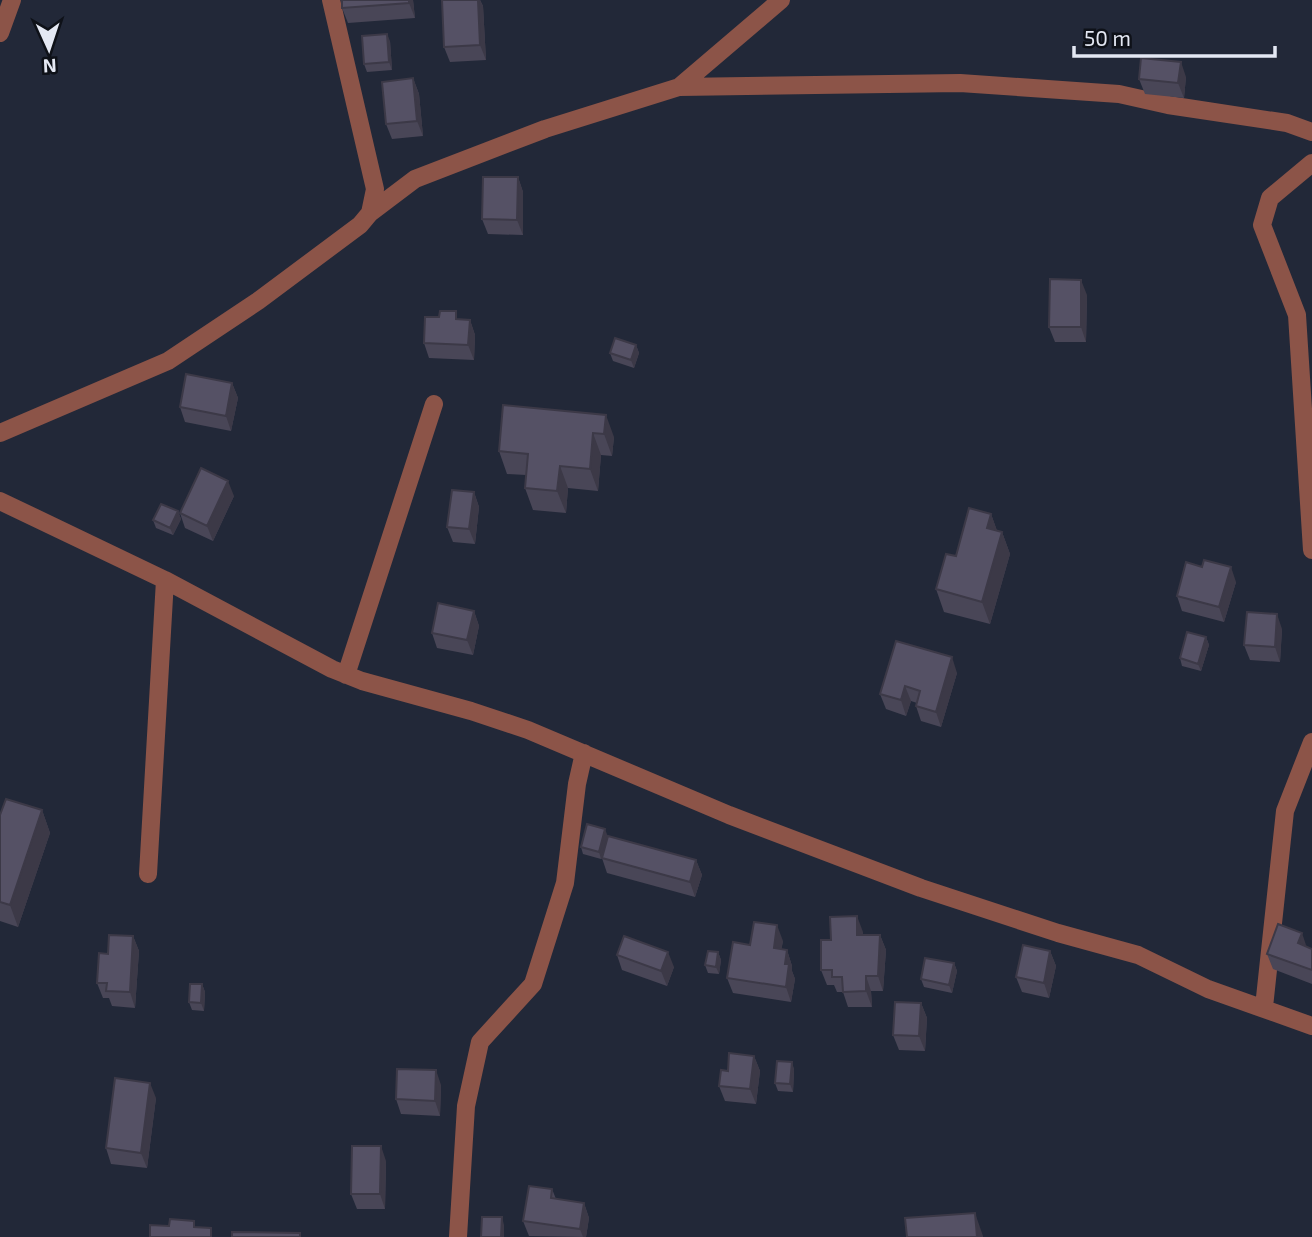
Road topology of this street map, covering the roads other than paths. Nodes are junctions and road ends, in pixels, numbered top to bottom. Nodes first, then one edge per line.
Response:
1 (12, 0) edge
2 (331, 0) edge
3 (781, 0) edge
4 (0, 33) edge
5 (679, 87) junction
6 (1312, 132) edge
7 (1312, 163) edge
8 (370, 213) junction
9 (434, 404) dead end
10 (0, 433) edge
11 (0, 501) edge
12 (1312, 550) edge
13 (165, 579) junction
14 (346, 675) junction
15 (1312, 742) edge
16 (584, 753) junction
17 (148, 874) dead end
18 (1264, 1007) junction
19 (1312, 1026) edge
20 (458, 1237) edge

1 - 4 street
2 - 8 street
3 - 5 street
5 - 6 street
5 - 8 street
7 - 12 street
8 - 10 street
9 - 14 street
11 - 13 street
13 - 14 street
13 - 17 street
14 - 16 street
15 - 18 street
16 - 18 street
16 - 20 street
18 - 19 street

